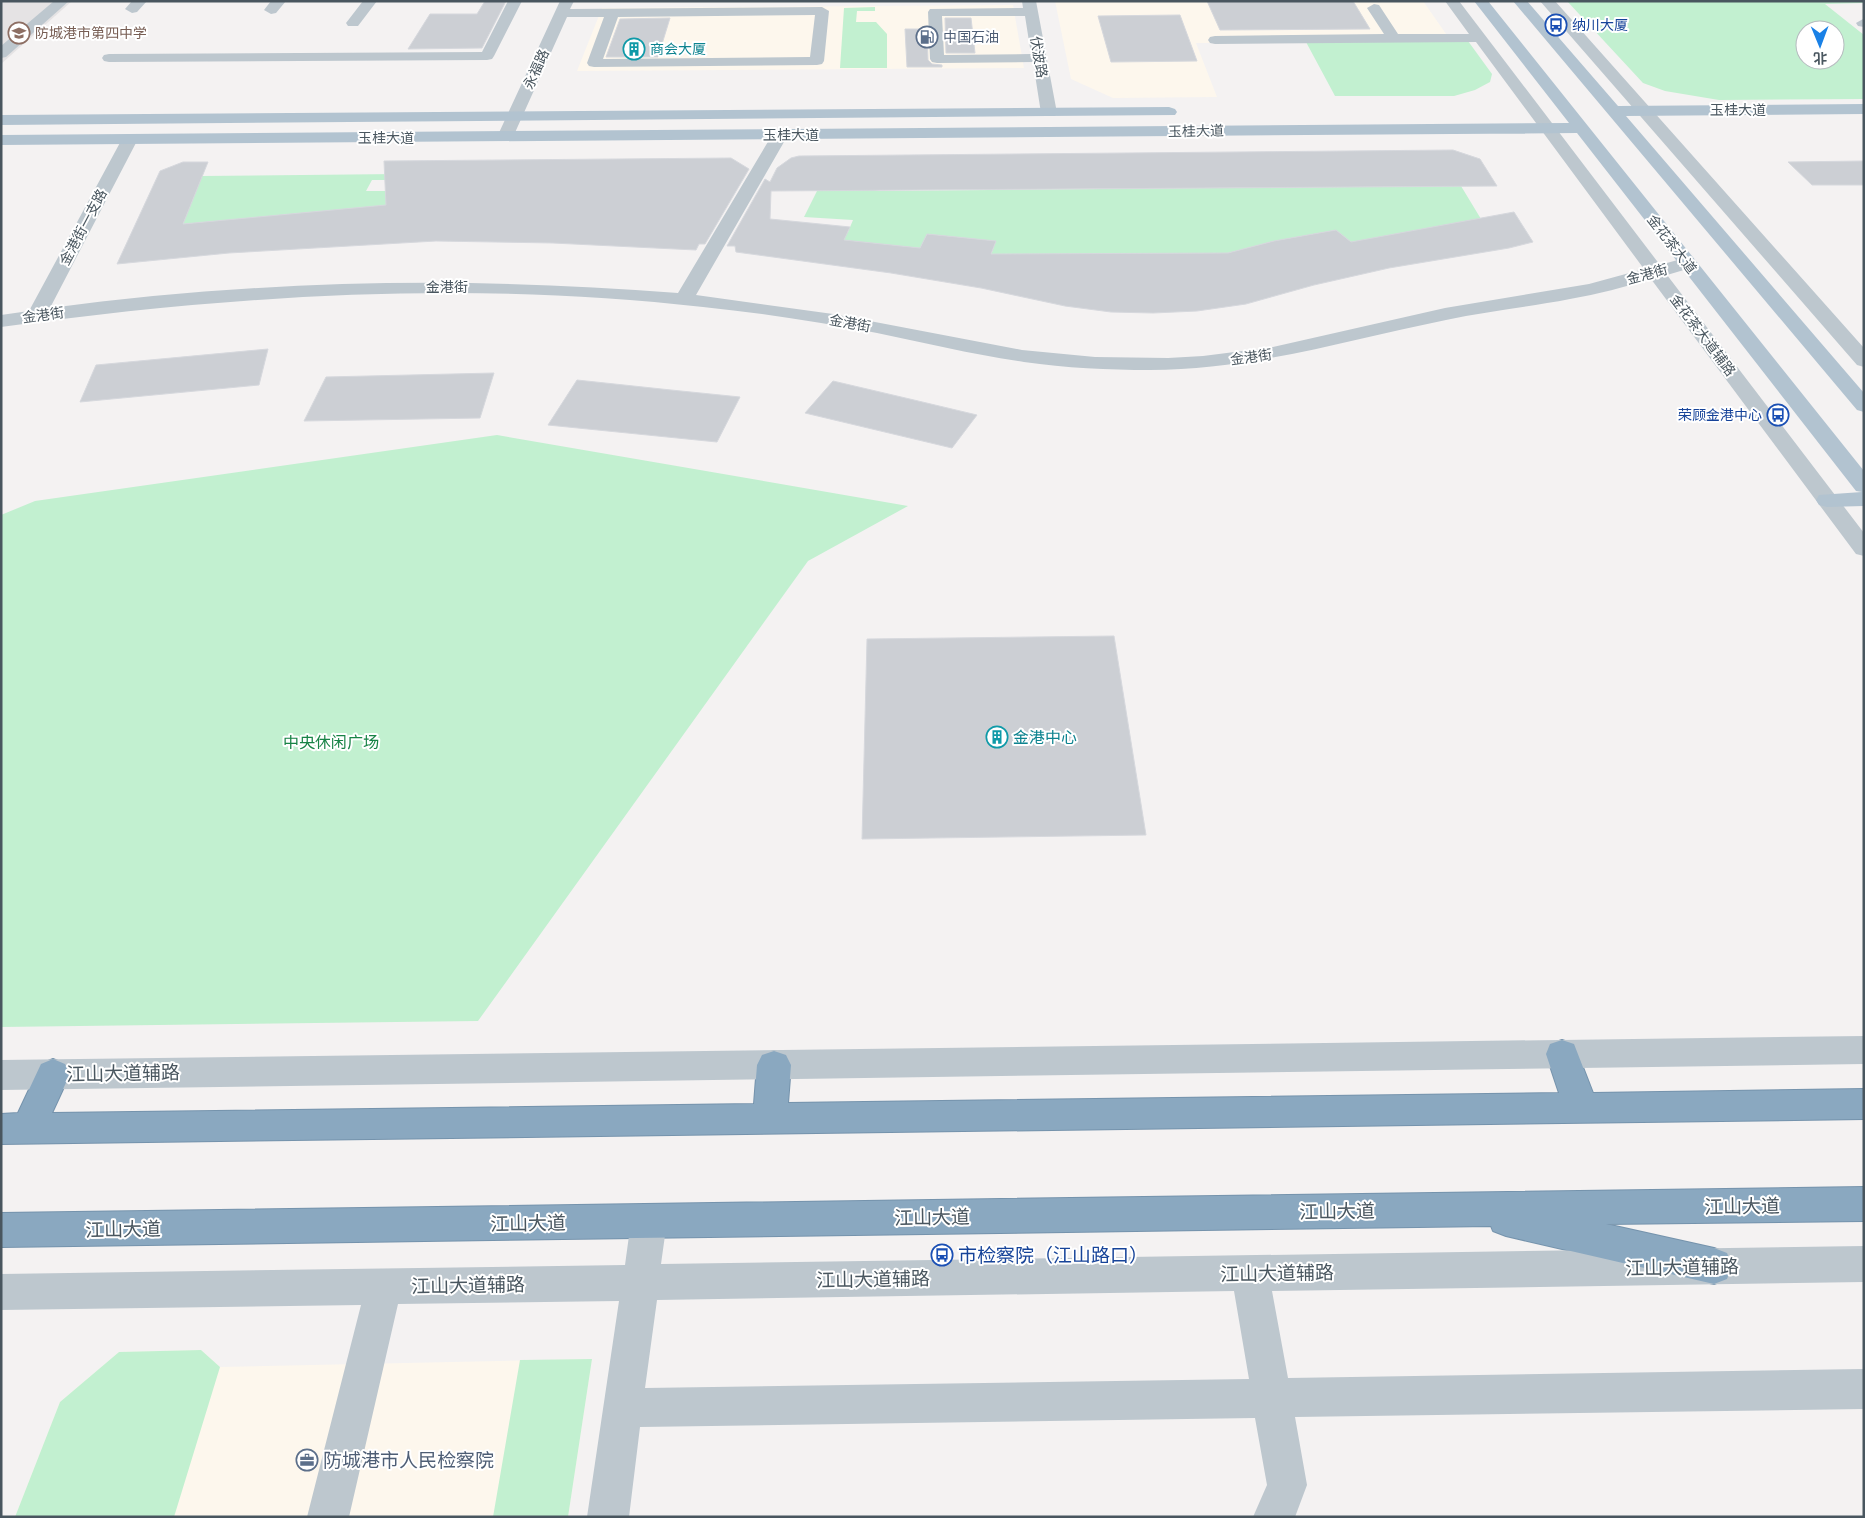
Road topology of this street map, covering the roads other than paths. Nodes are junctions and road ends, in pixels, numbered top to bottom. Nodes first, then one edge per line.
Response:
1 (62, 1) edge
2 (370, 1) edge
3 (515, 1) edge
4 (630, 1) edge
5 (793, 1) edge
6 (1452, 1) edge
7 (1481, 1) edge
8 (1520, 1) edge
9 (1547, 1) edge
10 (1030, 6) edge
11 (564, 7) edge
12 (1374, 8) dead end
13 (613, 12) junction
14 (354, 24) dead end
15 (1480, 38) junction
16 (1394, 39) junction
17 (1215, 40) dead end
18 (1, 54) edge
19 (109, 58) dead end
20 (1039, 58) junction
21 (1864, 109) edge
22 (1643, 110) junction
23 (1515, 111) dead end
24 (1535, 111) junction
25 (1568, 111) junction
26 (1613, 111) junction
27 (1188, 112) dead end
28 (1049, 113) junction
29 (514, 117) junction
30 (1, 120) edge
31 (1548, 128) junction
32 (1581, 128) junction
33 (1628, 128) junction
34 (1658, 128) junction
35 (1678, 128) dead end
36 (780, 135) junction
37 (505, 137) junction
38 (130, 139) junction
39 (1, 140) edge
40 (1688, 263) junction
41 (1656, 272) junction
42 (684, 300) junction
43 (37, 316) junction
44 (1, 321) edge
45 (1864, 361) edge
46 (1864, 406) edge
47 (1864, 486) edge
48 (1827, 500) junction
49 (1864, 500) edge
50 (1864, 549) edge
51 (1864, 1050) edge
52 (1562, 1054) junction
53 (774, 1065) junction
54 (53, 1074) junction
55 (1, 1075) edge
56 (1864, 1104) edge
57 (1581, 1107) junction
58 (770, 1118) junction
59 (15, 1128) edge
60 (1864, 1204) edge
61 (1463, 1209) junction
62 (649, 1221) junction
63 (1, 1230) edge
64 (1864, 1264) edge
65 (1714, 1266) junction
66 (1250, 1274) junction
67 (640, 1283) junction
68 (384, 1286) junction
69 (1, 1292) edge
70 (1864, 1389) edge
71 (1272, 1398) junction
72 (623, 1408) junction
73 (328, 1517) edge
74 (608, 1517) edge
75 (1274, 1517) edge

1 - 18 street
2 - 14 street
3 - 19 street
4 - 5 street
6 - 15 street, 金花茶大道辅路
7 - 25 main road, 金花茶大道
8 - 26 main road
9 - 22 street
10 - 20 street, 伏波路
10 - 20 street
11 - 13 street
11 - 29 street, 永福路
12 - 16 street
13 - 13 street
15 - 16 street
15 - 24 street, 金花茶大道辅路
16 - 17 street
20 - 28 street, 伏波路
21 - 22 main road, 玉桂大道
22 - 26 main road, 玉桂大道
22 - 34 street
23 - 24 main road
24 - 25 main road
24 - 31 street, 金花茶大道辅路
25 - 32 main road, 金花茶大道
26 - 33 main road
27 - 28 main road, 玉桂大道
28 - 29 main road, 玉桂大道
29 - 30 main road, 玉桂大道
29 - 37 street, 永福路
31 - 32 main road, 玉桂大道
31 - 36 main road, 玉桂大道
31 - 41 street, 金花茶大道辅路
32 - 40 main road, 金花茶大道
33 - 34 main road
33 - 46 main road
34 - 35 main road
34 - 45 street
36 - 37 main road, 玉桂大道
36 - 42 street
37 - 38 main road, 玉桂大道
38 - 39 main road, 玉桂大道
38 - 43 street, 金港街一支路
40 - 41 street, 金港街
40 - 47 main road, 金花茶大道
41 - 42 street, 金港街
41 - 48 street, 金花茶大道辅路
42 - 43 street, 金港街
43 - 44 street, 金港街
48 - 49 main road
48 - 50 street, 金花茶大道辅路
51 - 52 street, 江山大道辅路
52 - 53 street, 江山大道辅路
52 - 57 highway
53 - 54 street, 江山大道辅路
53 - 58 highway
54 - 55 street, 江山大道辅路
54 - 59 highway
56 - 57 highway
57 - 58 highway
58 - 59 highway
60 - 61 highway, 江山大道
61 - 62 highway, 江山大道
61 - 65 highway
62 - 63 highway, 江山大道
62 - 67 street
64 - 65 street, 江山大道辅路
65 - 66 street, 江山大道辅路
66 - 67 street, 江山大道辅路
66 - 71 street
67 - 68 street, 江山大道辅路
67 - 72 street
68 - 69 street, 江山大道辅路
68 - 73 street
70 - 71 street
71 - 72 street
71 - 75 street
72 - 74 street

